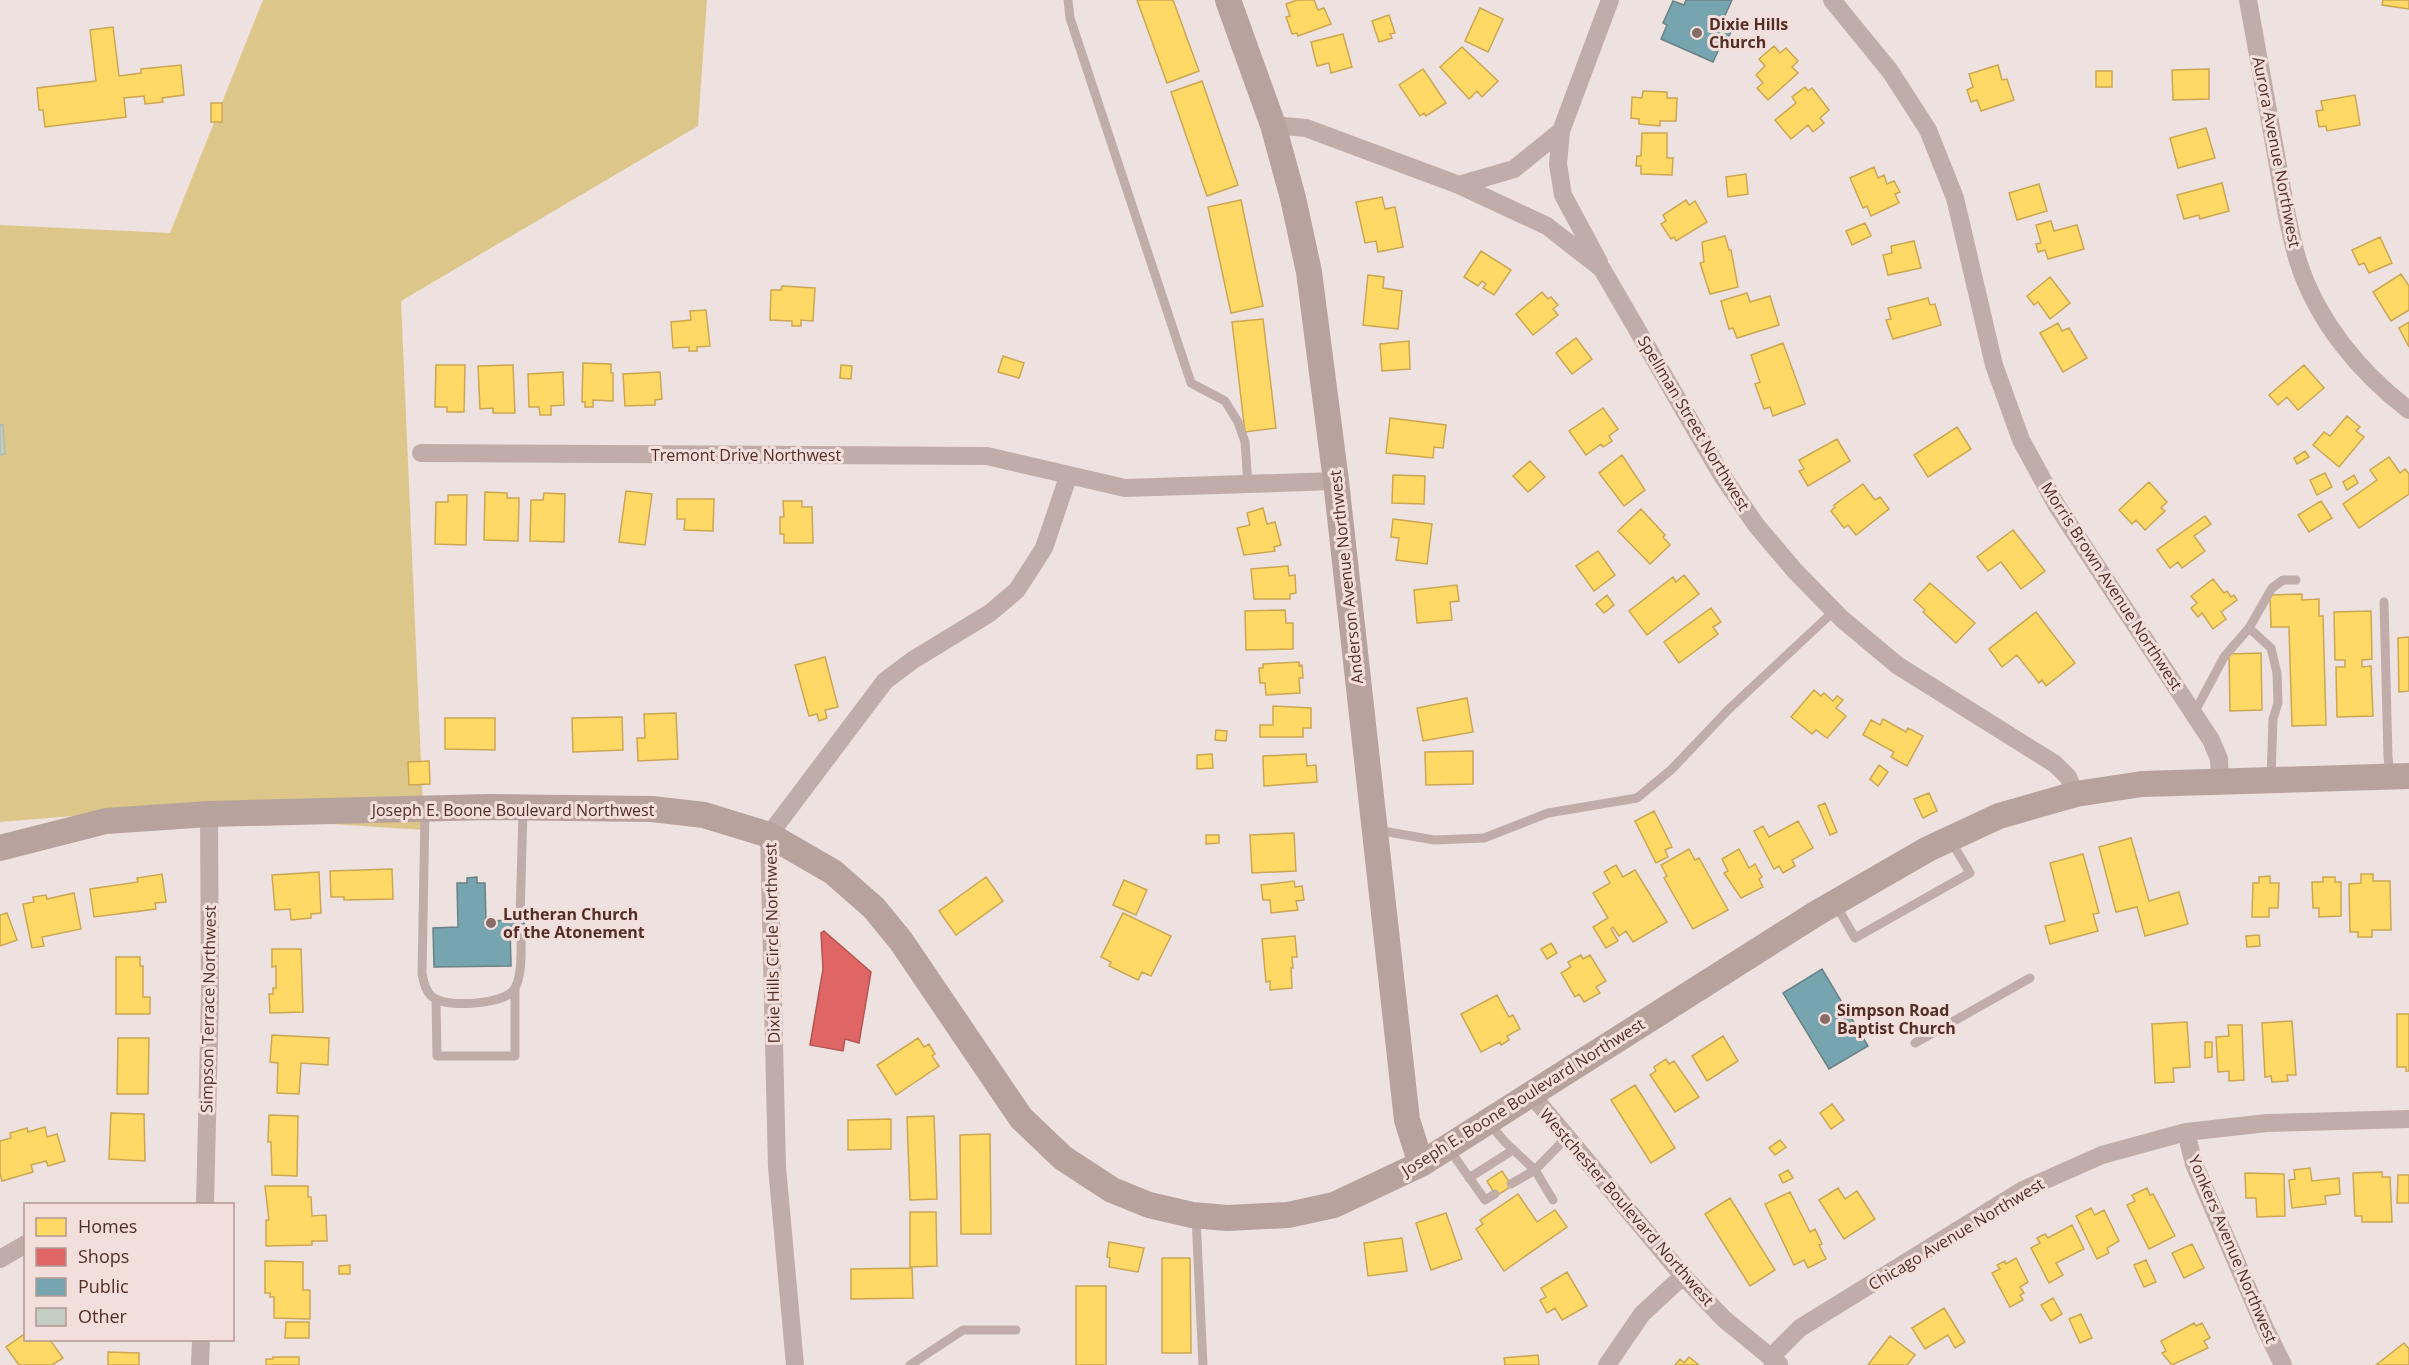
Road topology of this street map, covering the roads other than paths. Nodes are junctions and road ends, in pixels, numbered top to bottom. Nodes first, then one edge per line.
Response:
1 (1068, 0) edge
2 (1227, 0) edge
3 (1610, 0) edge
4 (1832, 0) edge
5 (2248, 0) edge
6 (1273, 125) junction
7 (1561, 131) junction
8 (1459, 185) junction
9 (1602, 268) junction
10 (2408, 407) edge
11 (421, 453) dead end
12 (1068, 477) junction
13 (1336, 481) junction
14 (1248, 484) junction
15 (2296, 580) dead end
16 (2384, 602) dead end
17 (1834, 611) junction
18 (2249, 628) junction
19 (2194, 713) junction
20 (2400, 776) edge
21 (2271, 779) junction
22 (2220, 781) junction
23 (2076, 794) junction
24 (524, 807) junction
25 (425, 809) junction
26 (209, 814) junction
27 (1375, 829) junction
28 (769, 835) junction
29 (1950, 839) junction
30 (0, 848) edge
31 (1834, 903) junction
32 (520, 918) dead end
33 (520, 932) dead end
34 (2030, 978) dead end
35 (515, 989) junction
36 (436, 1000) junction
37 (1915, 1043) dead end
38 (1531, 1094) junction
39 (2409, 1119) edge
40 (1488, 1121) junction
41 (2186, 1132) junction
42 (1567, 1137) junction
43 (1448, 1147) junction
44 (1513, 1150) junction
45 (1421, 1164) junction
46 (1535, 1170) junction
47 (1469, 1178) junction
48 (1511, 1184) dead end
49 (1495, 1194) dead end
50 (1553, 1200) dead end
51 (205, 1203) edge
52 (1196, 1216) junction
53 (24, 1245) edge
54 (0, 1259) edge
55 (1683, 1276) junction
56 (1016, 1330) dead end
57 (201, 1341) edge
58 (1775, 1362) edge
59 (200, 1365) edge
60 (795, 1365) edge
61 (910, 1365) edge
62 (1203, 1365) edge
63 (1607, 1365) edge
64 (2283, 1365) edge

1 - 14 lane
2 - 6 main road, Anderson Avenue Northwest
3 - 7 street
4 - 19 street, Morris Brown Avenue Northwest
5 - 10 street, Aurora Avenue Northwest
6 - 8 street, Spellman Street Northwest
6 - 13 main road, Anderson Avenue Northwest
7 - 8 street
7 - 9 street
8 - 9 street, Spellman Street Northwest
9 - 17 street, Spellman Street Northwest
11 - 12 street, Tremont Drive Northwest
12 - 14 street
12 - 28 street, Dixie Hills Circle Northwest
13 - 14 street
13 - 27 main road, Anderson Avenue Northwest
15 - 18 lane
16 - 20 lane
17 - 23 street, Spellman Street Northwest
17 - 27 lane
18 - 19 lane
18 - 21 lane
19 - 22 street, Morris Brown Avenue Northwest
20 - 21 main road, Joseph E. Boone Boulevard Northwest
21 - 22 main road, Joseph E. Boone Boulevard Northwest
22 - 23 main road, Joseph E. Boone Boulevard Northwest
23 - 29 main road, Joseph E. Boone Boulevard Northwest
24 - 25 main road, Joseph E. Boone Boulevard Northwest
24 - 28 main road, Joseph E. Boone Boulevard Northwest
24 - 32 lane
25 - 26 main road, Joseph E. Boone Boulevard Northwest
25 - 36 lane
26 - 30 main road, Joseph E. Boone Boulevard Northwest
26 - 51 street, Simpson Terrace Northwest
27 - 45 main road, Anderson Avenue Northwest
28 - 52 main road, Joseph E. Boone Boulevard Northwest
28 - 60 street, Dixie Hills Circle Northwest
29 - 31 main road, Joseph E. Boone Boulevard Northwest
29 - 31 lane
31 - 38 main road, Joseph E. Boone Boulevard Northwest
33 - 35 lane
34 - 37 lane
35 - 36 lane
35 - 36 lane
38 - 40 main road, Joseph E. Boone Boulevard Northwest
38 - 42 street, Westchester Boulevard Northwest
39 - 41 street, Chicago Avenue Northwest
40 - 43 main road, Joseph E. Boone Boulevard Northwest
40 - 44 lane
41 - 58 street, Chicago Avenue Northwest
41 - 64 street, Yonkers Avenue Northwest
42 - 46 lane
42 - 55 street, Westchester Boulevard Northwest
43 - 45 main road, Joseph E. Boone Boulevard Northwest
43 - 47 lane
44 - 46 lane
44 - 47 lane
45 - 52 main road, Joseph E. Boone Boulevard Northwest
46 - 48 lane
46 - 50 lane
47 - 49 lane
52 - 62 lane
53 - 54 street
55 - 58 street, Westchester Boulevard Northwest
55 - 63 street
56 - 61 lane
57 - 59 street

